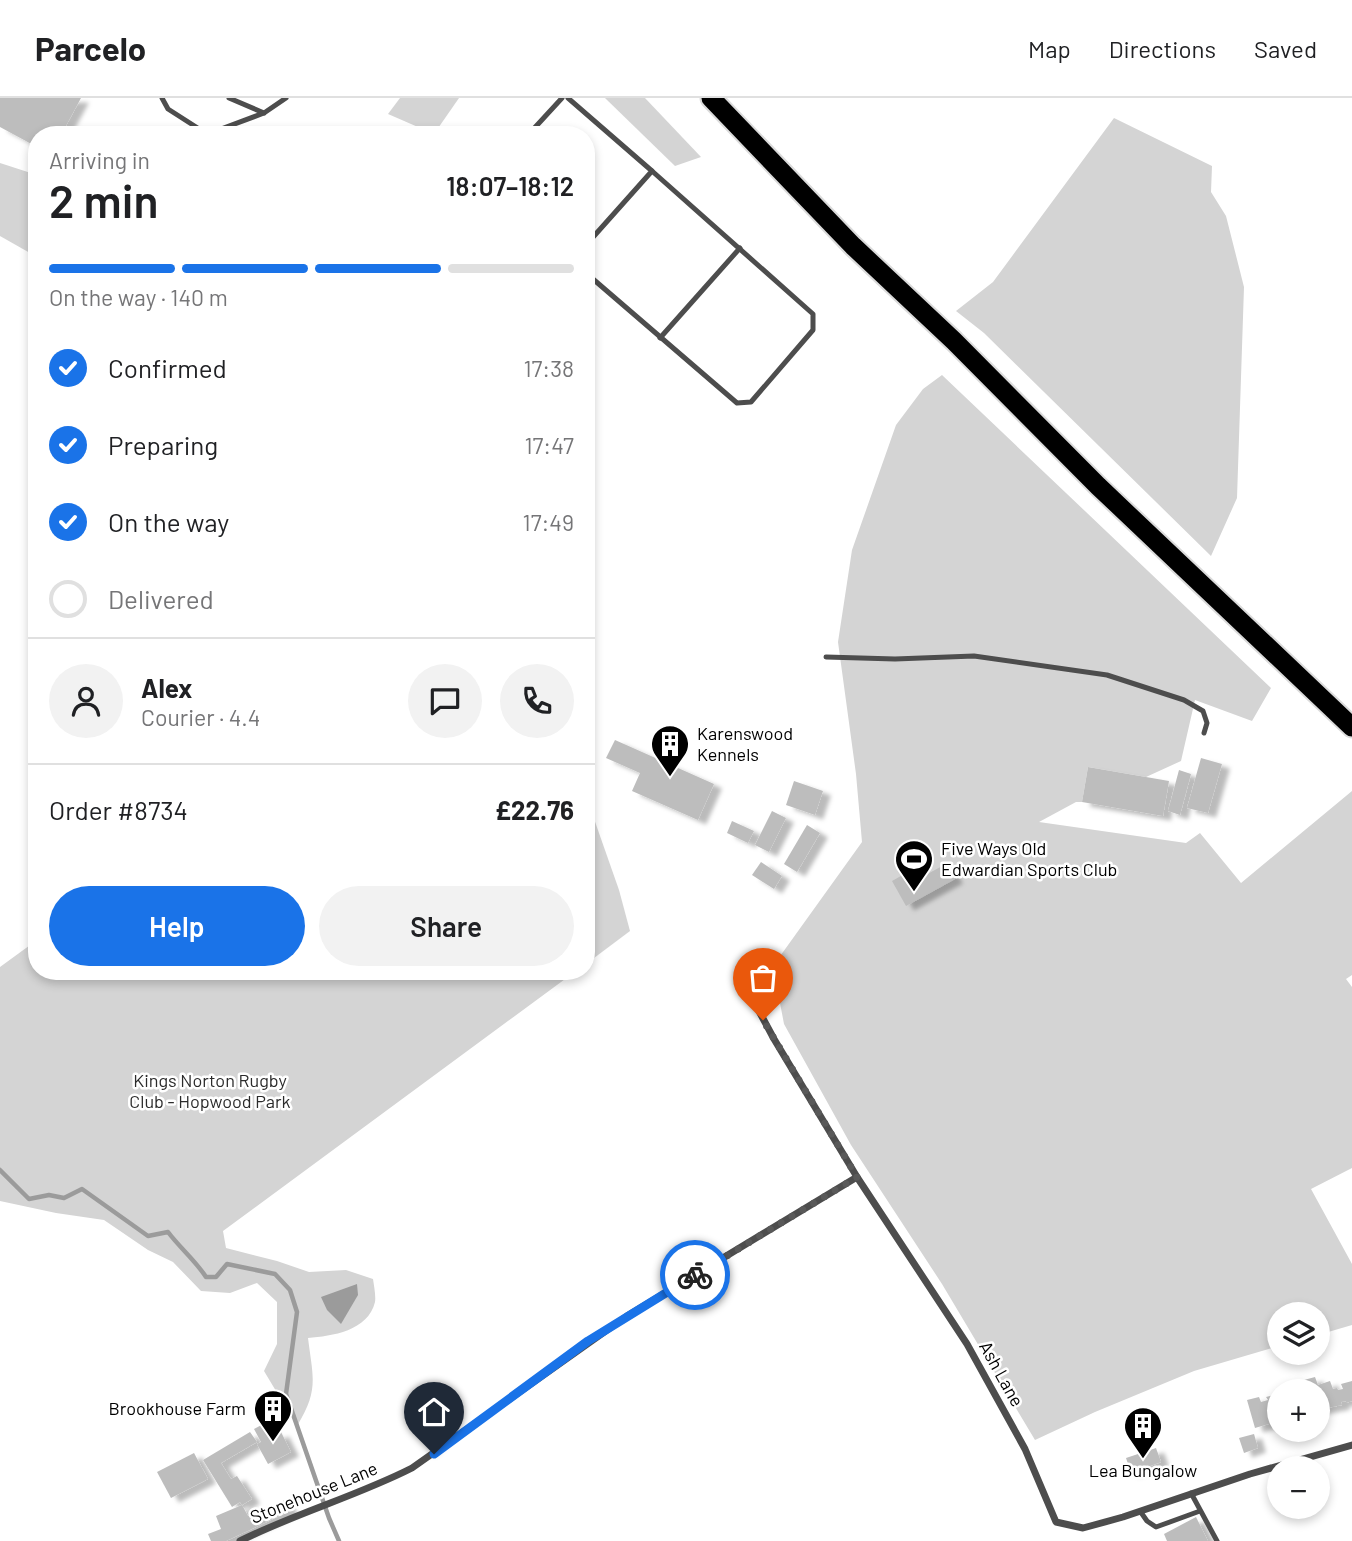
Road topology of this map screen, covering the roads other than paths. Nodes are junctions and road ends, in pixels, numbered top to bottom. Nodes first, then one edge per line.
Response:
1 (162, 98) edge
2 (229, 98) edge
3 (286, 98) edge
4 (562, 98) edge
5 (568, 98) edge
6 (711, 98) edge
7 (264, 113) junction
8 (194, 126) edge
9 (228, 126) edge
10 (536, 126) edge
11 (652, 171) junction
12 (595, 235) edge
13 (740, 248) junction
14 (595, 281) edge
15 (660, 338) junction
16 (826, 657) dead end
17 (1352, 727) edge
18 (1204, 733) dead end
19 (747, 984) dead end
20 (857, 1177) junction
21 (1352, 1445) edge
22 (1191, 1493) junction
23 (1140, 1511) junction
24 (1200, 1511) junction
25 (240, 1541) edge
26 (1217, 1541) edge

1 - 8 lane
2 - 7 lane
3 - 7 lane
4 - 10 lane
5 - 11 lane
6 - 17 highway
7 - 9 lane
11 - 12 lane
11 - 13 lane
13 - 15 lane
13 - 15 lane
14 - 15 lane
16 - 18 lane
19 - 20 street, Ash Lane
20 - 23 street, Ash Lane
20 - 25 street, Stonehouse Lane
21 - 22 street, Ash Lane
22 - 23 street, Ash Lane
22 - 24 lane
23 - 24 lane
24 - 26 lane

